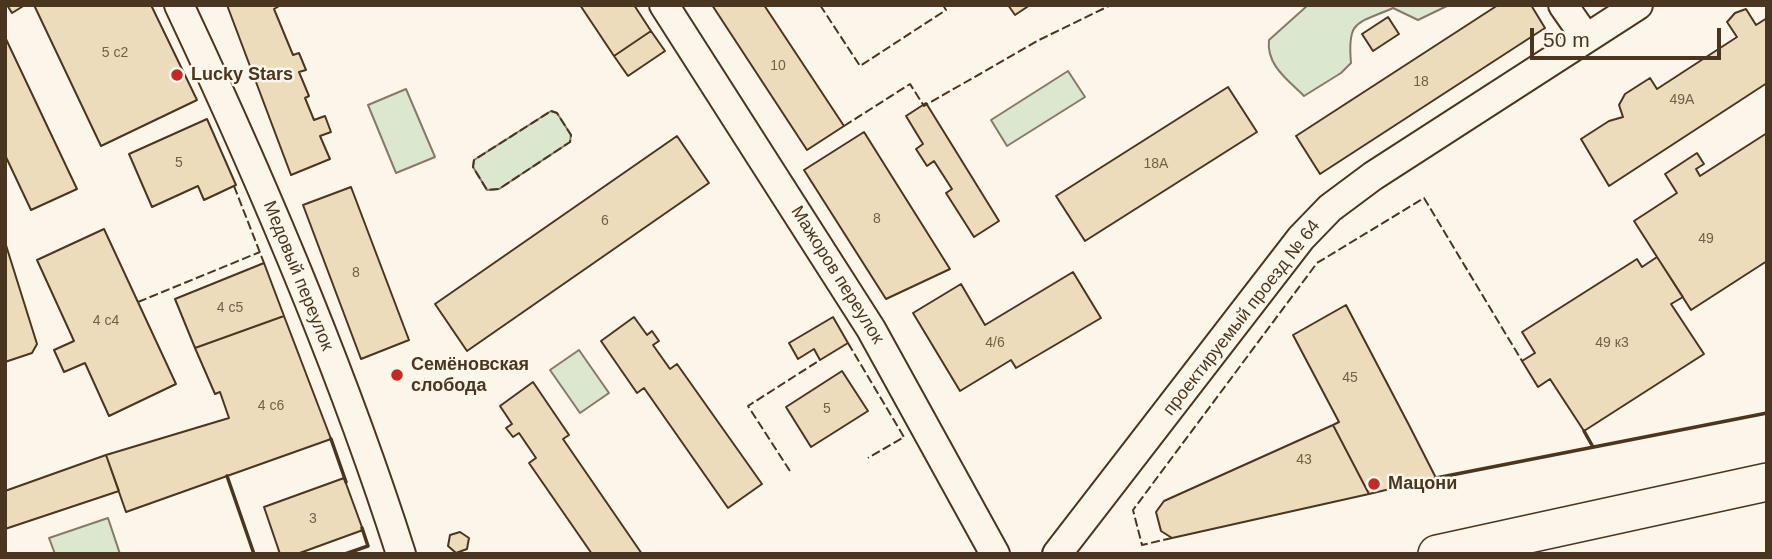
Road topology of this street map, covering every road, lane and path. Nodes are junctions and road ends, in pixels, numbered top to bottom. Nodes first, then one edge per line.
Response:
1 (179, 5) edge
2 (664, 5) edge
3 (1563, 5) edge
4 (1638, 5) edge
5 (1586, 38) junction
6 (1767, 482) edge
7 (401, 554) edge
8 (995, 554) edge
9 (1058, 554) edge
10 (1437, 554) edge

1 - 7 street, Медовый переулок
2 - 8 street, Мажоров переулок
3 - 5 street
4 - 5 street, проектируемый проезд № 64
5 - 9 street, проектируемый проезд № 64
6 - 10 main road

